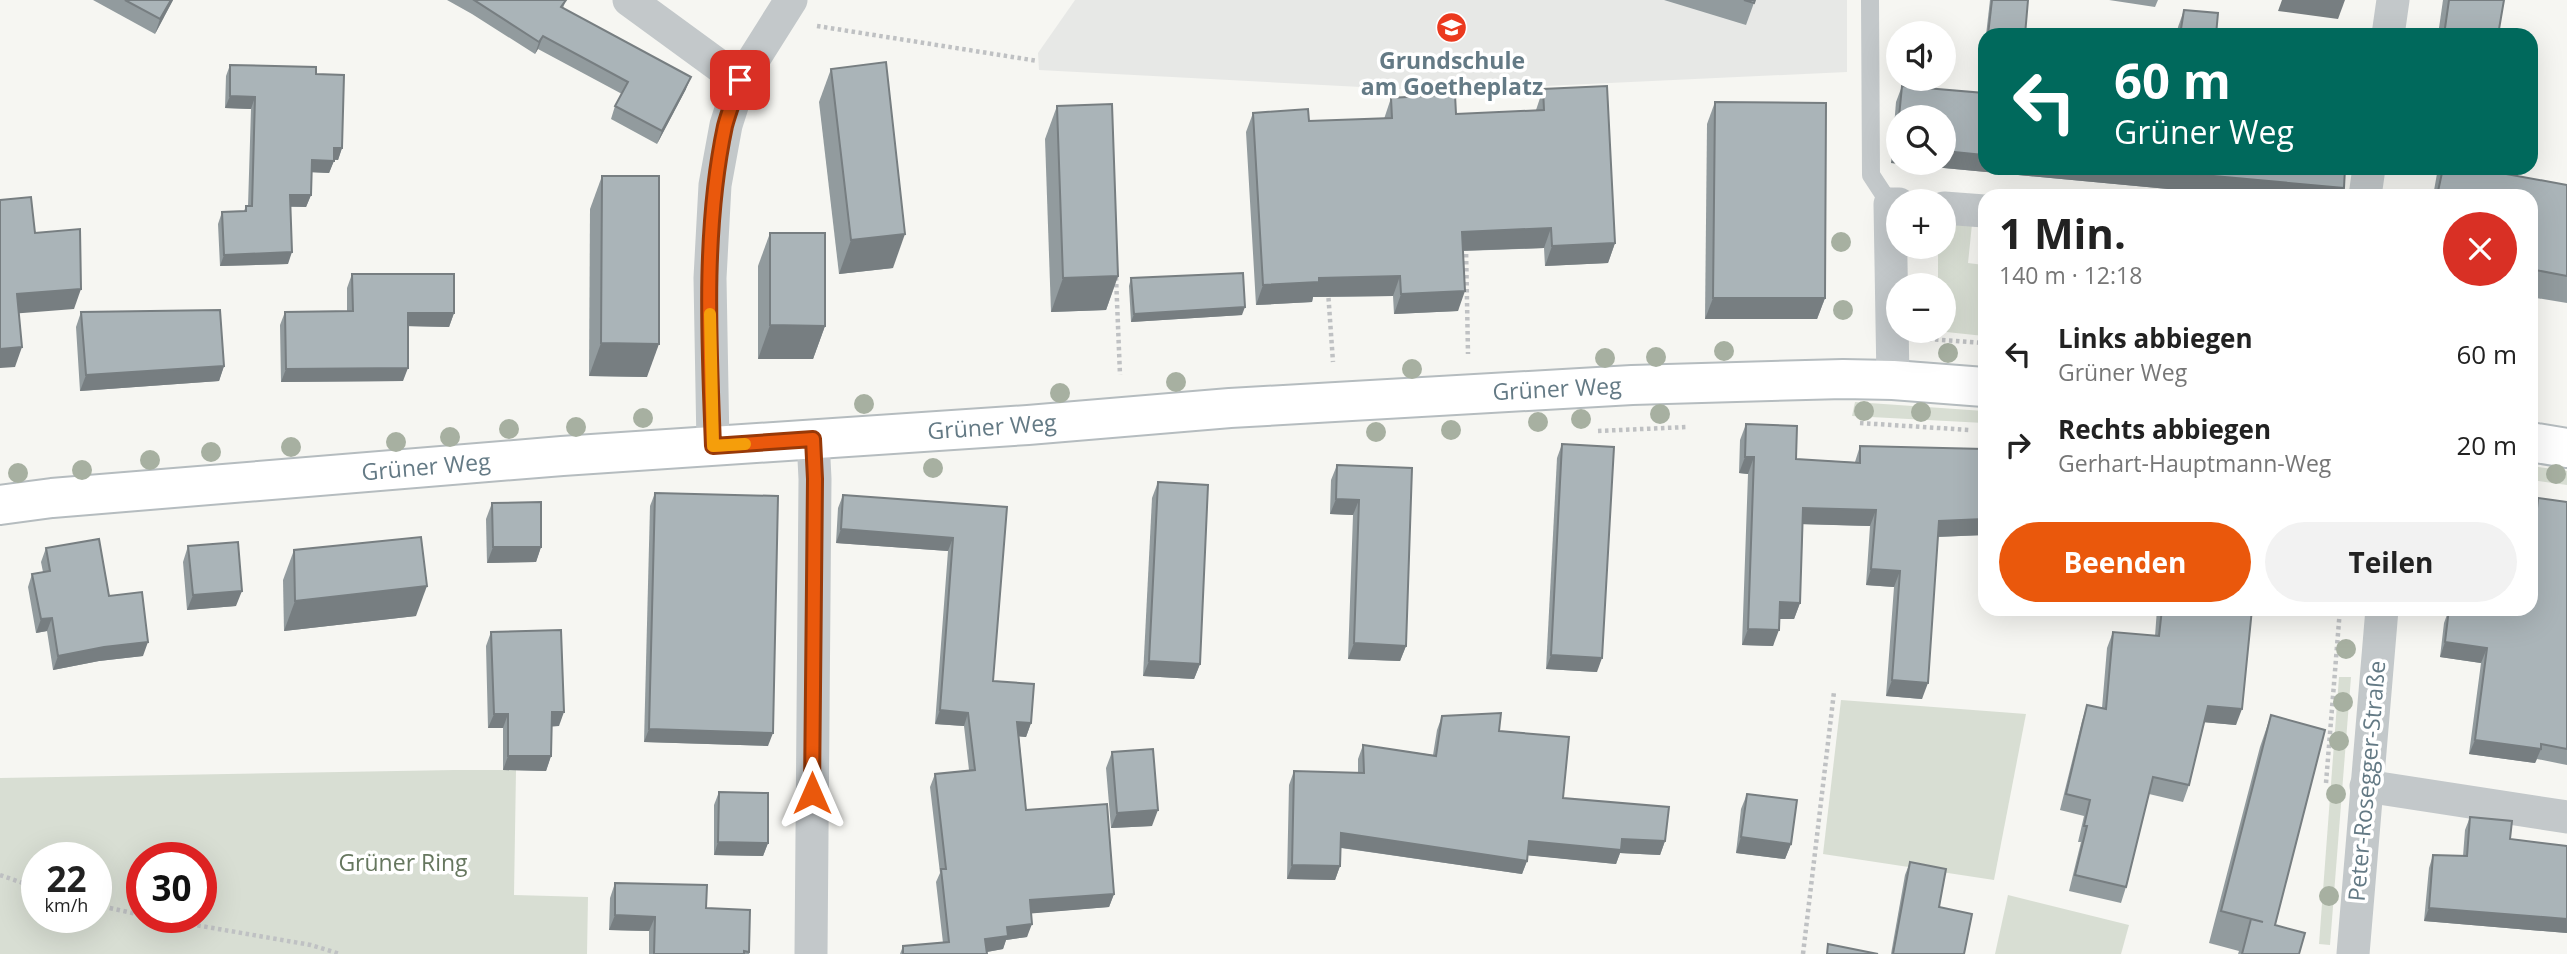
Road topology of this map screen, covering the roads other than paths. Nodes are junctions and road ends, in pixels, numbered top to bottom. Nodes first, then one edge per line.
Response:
1 (629, 0) edge
2 (1870, 0) edge
3 (2393, 0) edge
4 (784, 10) edge
5 (2389, 28) edge
6 (740, 80) junction
7 (1886, 194) edge
8 (1956, 209) edge
9 (1978, 211) edge
10 (1894, 259) edge
11 (1893, 380) junction
12 (1978, 387) edge
13 (813, 439) junction
14 (2538, 443) edge
15 (713, 446) junction
16 (2567, 447) edge
17 (0, 505) edge
18 (2381, 616) edge
19 (2366, 786) junction
20 (2567, 817) edge
21 (811, 954) edge
22 (2353, 954) edge

1 - 6 street
2 - 7 lane
3 - 5 street
4 - 6 street
6 - 15 street
8 - 9 street
10 - 11 street
11 - 12 street, Grüner Weg
11 - 13 street, Grüner Weg
13 - 15 street, Grüner Weg
13 - 21 street
14 - 16 street
15 - 17 street, Grüner Weg
18 - 19 street, Peter-Rosegger-Straße
19 - 20 street
19 - 22 street, Peter-Rosegger-Straße

